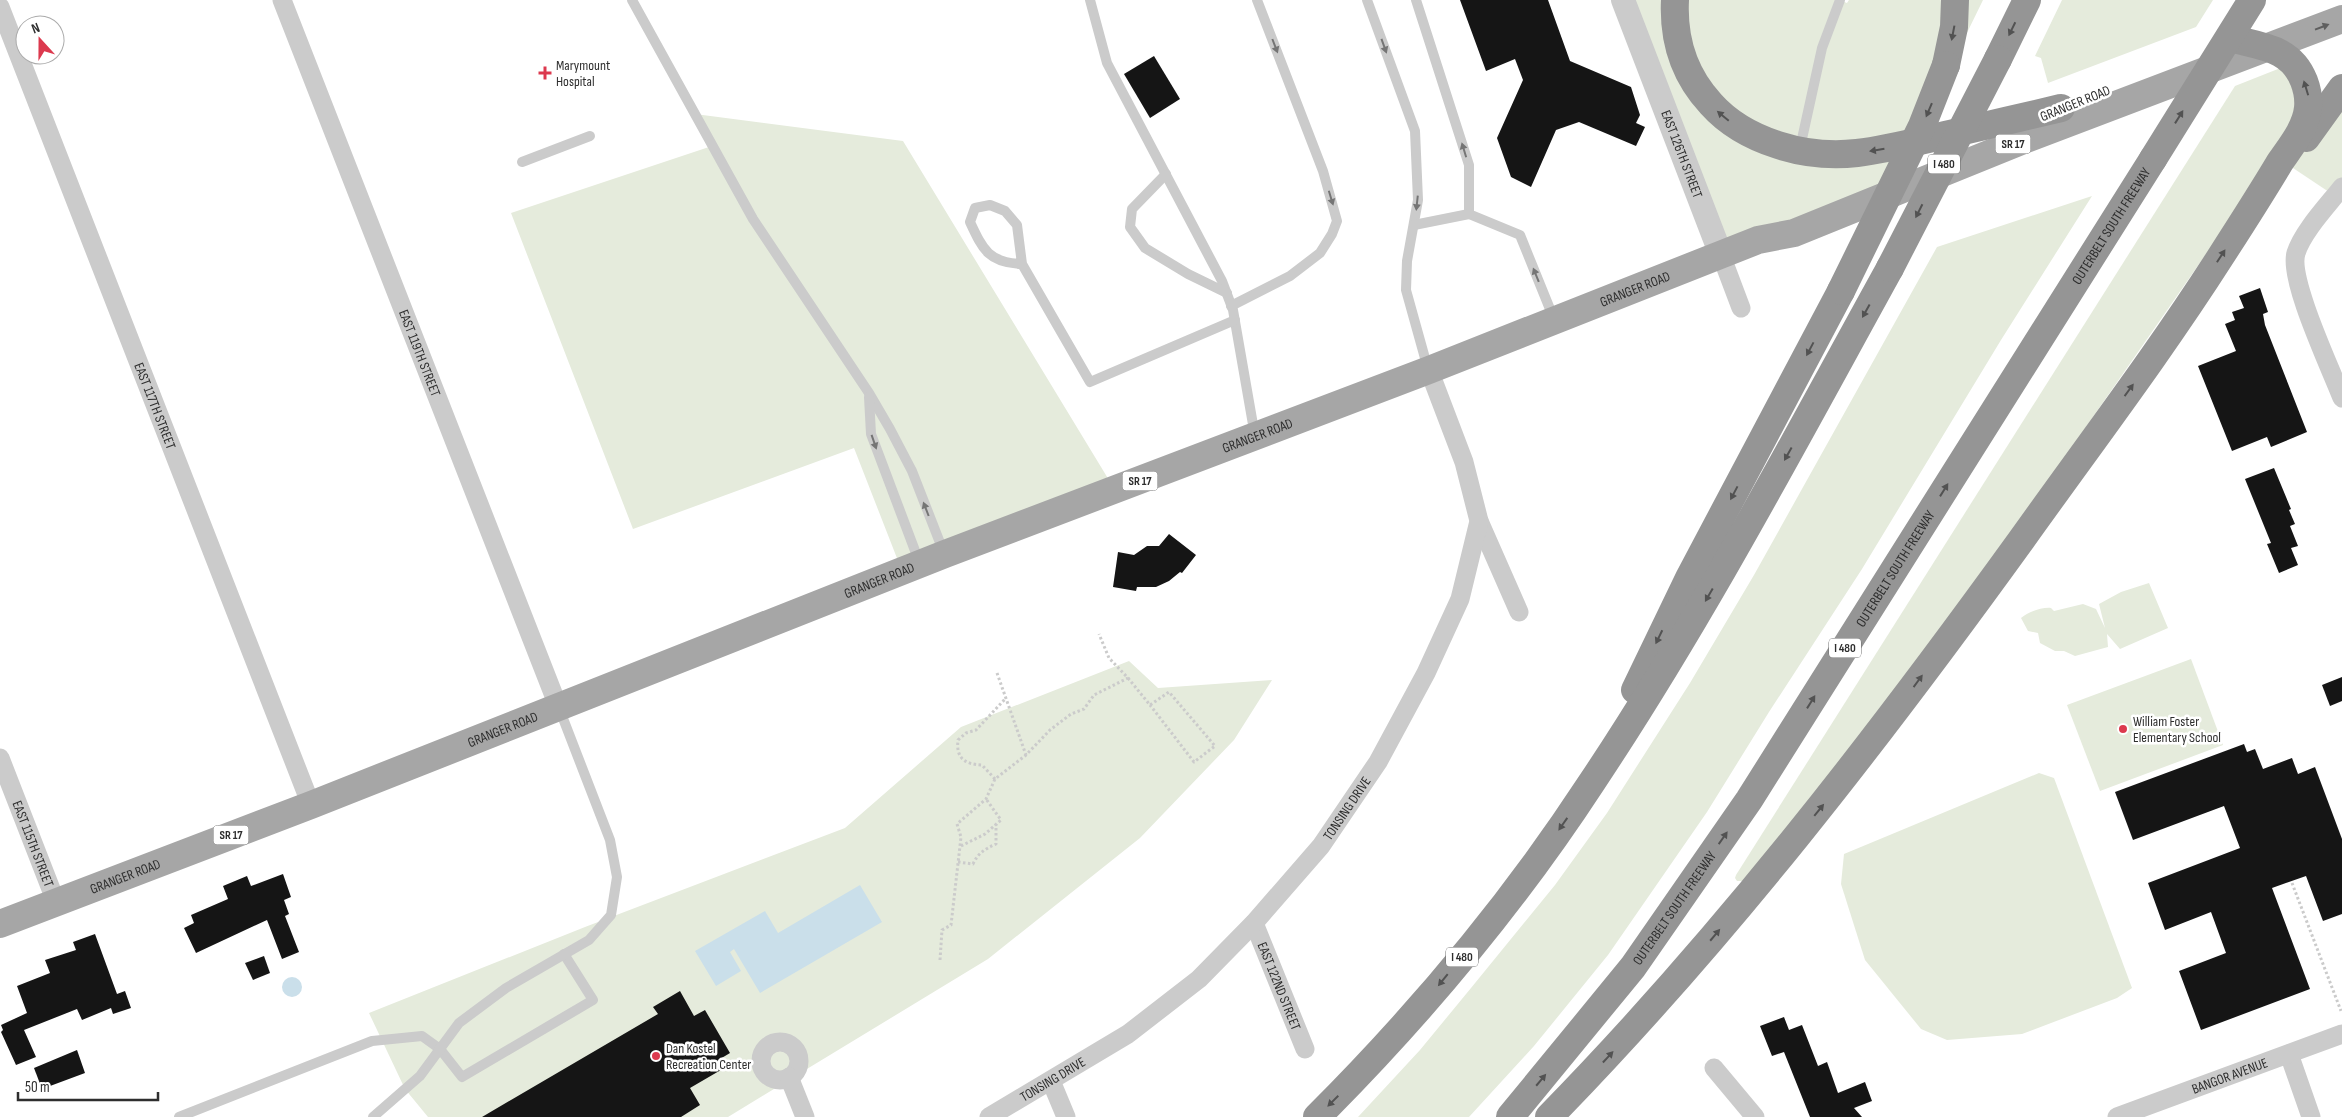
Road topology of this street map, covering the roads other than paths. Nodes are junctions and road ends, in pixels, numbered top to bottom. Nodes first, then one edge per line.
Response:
1 (282, 0) edge
2 (632, 0) edge
3 (1090, 0) edge
4 (1257, 0) edge
5 (1367, 0) edge
6 (1416, 0) edge
7 (1623, 0) edge
8 (1674, 0) edge
9 (1840, 0) edge
10 (1955, 0) edge
11 (2026, 0) edge
12 (2252, 0) edge
13 (2341, 0) edge
14 (0, 7) edge
15 (2342, 19) edge
16 (2237, 40) junction
17 (2268, 48) junction
18 (2342, 88) edge
19 (2061, 108) junction
20 (590, 136) dead end
21 (1800, 149) junction
22 (522, 162) dead end
23 (1166, 174) junction
24 (2342, 187) edge
25 (1469, 214) junction
26 (2243, 223) junction
27 (1414, 225) junction
28 (1758, 240) junction
29 (1721, 255) junction
30 (1022, 264) junction
31 (1227, 293) junction
32 (1231, 306) junction
33 (1741, 308) dead end
34 (1235, 320) junction
35 (1554, 320) junction
36 (1429, 370) junction
37 (869, 394) junction
38 (2342, 398) edge
39 (1255, 437) junction
40 (1480, 521) junction
41 (945, 554) junction
42 (920, 564) junction
43 (1519, 612) dead end
44 (558, 706) junction
45 (0, 758) edge
46 (1591, 784) junction
47 (311, 805) junction
48 (56, 902) junction
49 (1254, 923) junction
50 (0, 924) edge
51 (564, 954) junction
52 (2342, 1034) edge
53 (440, 1049) junction
54 (1304, 1049) dead end
55 (2289, 1054) junction
56 (1714, 1068) dead end
57 (789, 1077) dead end
58 (1051, 1081) junction
59 (179, 1117) edge
60 (373, 1117) edge
61 (805, 1117) edge
62 (989, 1117) edge
63 (1066, 1117) edge
64 (1317, 1117) edge
65 (1510, 1117) edge
66 (1549, 1117) edge
67 (1755, 1117) edge
68 (2116, 1117) edge
69 (2311, 1117) edge

1 - 44 street, EAST 119TH STREET
2 - 37 lane
3 - 23 lane
4 -> 32 lane
5 -> 27 lane
25 -> 6 lane
7 - 29 street, EAST 126TH STREET
21 -> 8 highway
9 - 21 lane
10 -> 46 highway, bridge
11 -> 46 highway, I 480, bridge
65 -> 12 highway, OUTERBELT SOUTH FREEWAY / I 480, bridge
13 - 16 main road, GRANGER ROAD / SR 17
14 - 47 street, EAST 117TH STREET
17 -> 15 main road, GRANGER ROAD / SR 17
16 - 17 highway
16 - 19 main road, GRANGER ROAD / SR 17
26 -> 17 highway
17 - 28 main road, GRANGER ROAD / SR 17
18 - 26 highway
19 -> 21 highway
19 - 28 main road, GRANGER ROAD / SR 17
20 - 22 lane
23 - 31 lane
23 - 31 lane
24 - 38 street
25 - 27 lane
35 -> 25 lane
66 -> 26 highway
27 - 36 lane
28 - 29 main road, GRANGER ROAD / SR 17
29 - 33 street, EAST 126TH STREET
29 - 35 main road, GRANGER ROAD / SR 17
30 - 30 lane
30 - 34 lane
31 - 32 lane
32 - 34 lane
34 - 39 lane
35 - 36 main road, GRANGER ROAD / SR 17
36 - 39 main road, GRANGER ROAD / SR 17
36 - 40 street, TONSING DRIVE
41 -> 37 lane
37 -> 42 lane
39 - 41 main road, GRANGER ROAD / SR 17
40 - 43 street
40 - 49 street, TONSING DRIVE
41 - 42 main road, GRANGER ROAD / SR 17
42 - 44 main road, GRANGER ROAD / SR 17
44 - 47 main road, GRANGER ROAD / SR 17
44 - 51 lane
45 - 48 street, EAST 115TH STREET
46 -> 64 highway, I 480
47 - 48 main road, GRANGER ROAD / SR 17
48 - 50 main road, GRANGER ROAD / SR 17
49 - 54 street, EAST 122ND STREET
49 - 58 street, TONSING DRIVE
51 - 53 lane
51 - 53 lane
52 - 55 street, BANGOR AVENUE
53 - 59 lane
53 - 60 lane
55 - 68 street, BANGOR AVENUE
55 - 69 street
56 - 67 street
57 - 61 street
58 - 62 street, TONSING DRIVE
58 - 63 street

